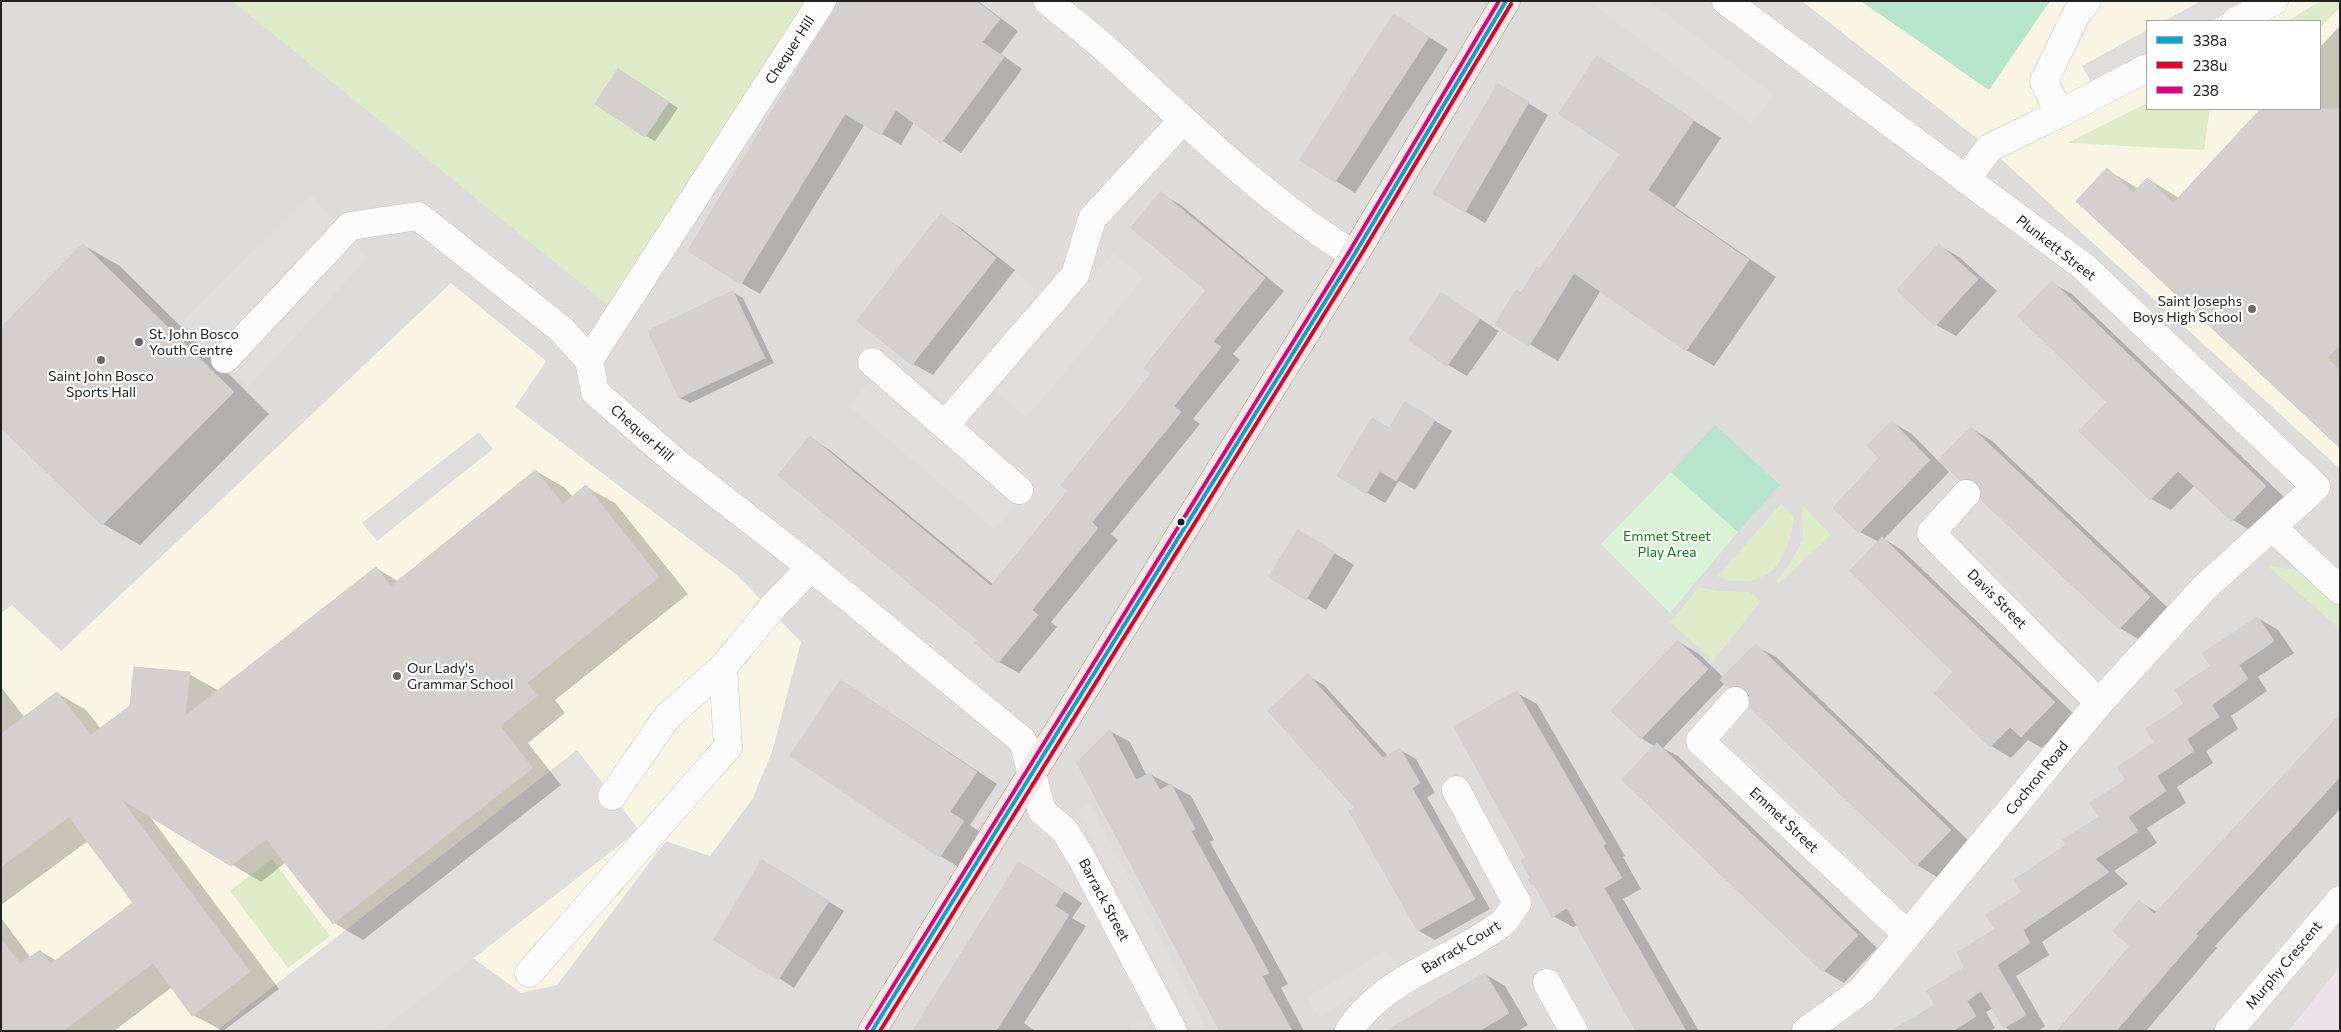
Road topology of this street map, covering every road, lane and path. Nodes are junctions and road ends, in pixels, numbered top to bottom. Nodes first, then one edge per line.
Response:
1 (822, 1) edge
2 (1048, 1) edge
3 (1506, 1) edge
4 (1726, 1) edge
5 (2087, 1) edge
6 (2274, 1) edge
7 (2238, 20) edge
8 (2146, 69) edge
9 (2060, 114) junction
10 (1182, 121) junction
11 (1966, 180) junction
12 (1354, 255) junction
13 (225, 358) dead end
14 (589, 360) junction
15 (872, 362) dead end
16 (945, 425) junction
17 (1018, 490) dead end
18 (1966, 494) dead end
19 (2272, 527) junction
20 (811, 567) junction
21 (2340, 590) edge
22 (723, 667) junction
23 (1735, 701) dead end
24 (2099, 703) junction
25 (1031, 774) junction
26 (1456, 790) dead end
27 (612, 796) dead end
28 (2340, 900) edge
29 (1908, 936) junction
30 (529, 973) dead end
31 (1547, 983) dead end
32 (872, 1031) edge
33 (1173, 1031) edge
34 (1349, 1031) edge
35 (1574, 1031) edge
36 (1806, 1031) edge
37 (2229, 1031) edge

1 - 14 street, Chequer Hill
2 - 10 street
3 - 12 main road
4 - 11 street, Plunkett Street
5 - 9 street
6 - 7 street
8 - 9 street
9 - 11 street
10 - 12 street
10 - 16 street
11 - 19 street, Plunkett Street
12 - 25 main road
13 - 14 street
14 - 20 street, Chequer Hill
15 - 16 street
16 - 17 street
18 - 24 street, Davis Street
19 - 21 street
19 - 24 street, Cochron Road
20 - 22 street
20 - 25 street, Chequer Hill
22 - 27 street
22 - 30 street
23 - 29 street, Emmet Street
24 - 29 street, Cochron Road
25 - 32 main road
25 - 33 street, Barrack Street
26 - 34 street, Barrack Court
28 - 37 street, Murphy Crescent
29 - 36 street, Cochron Road
31 - 35 street

